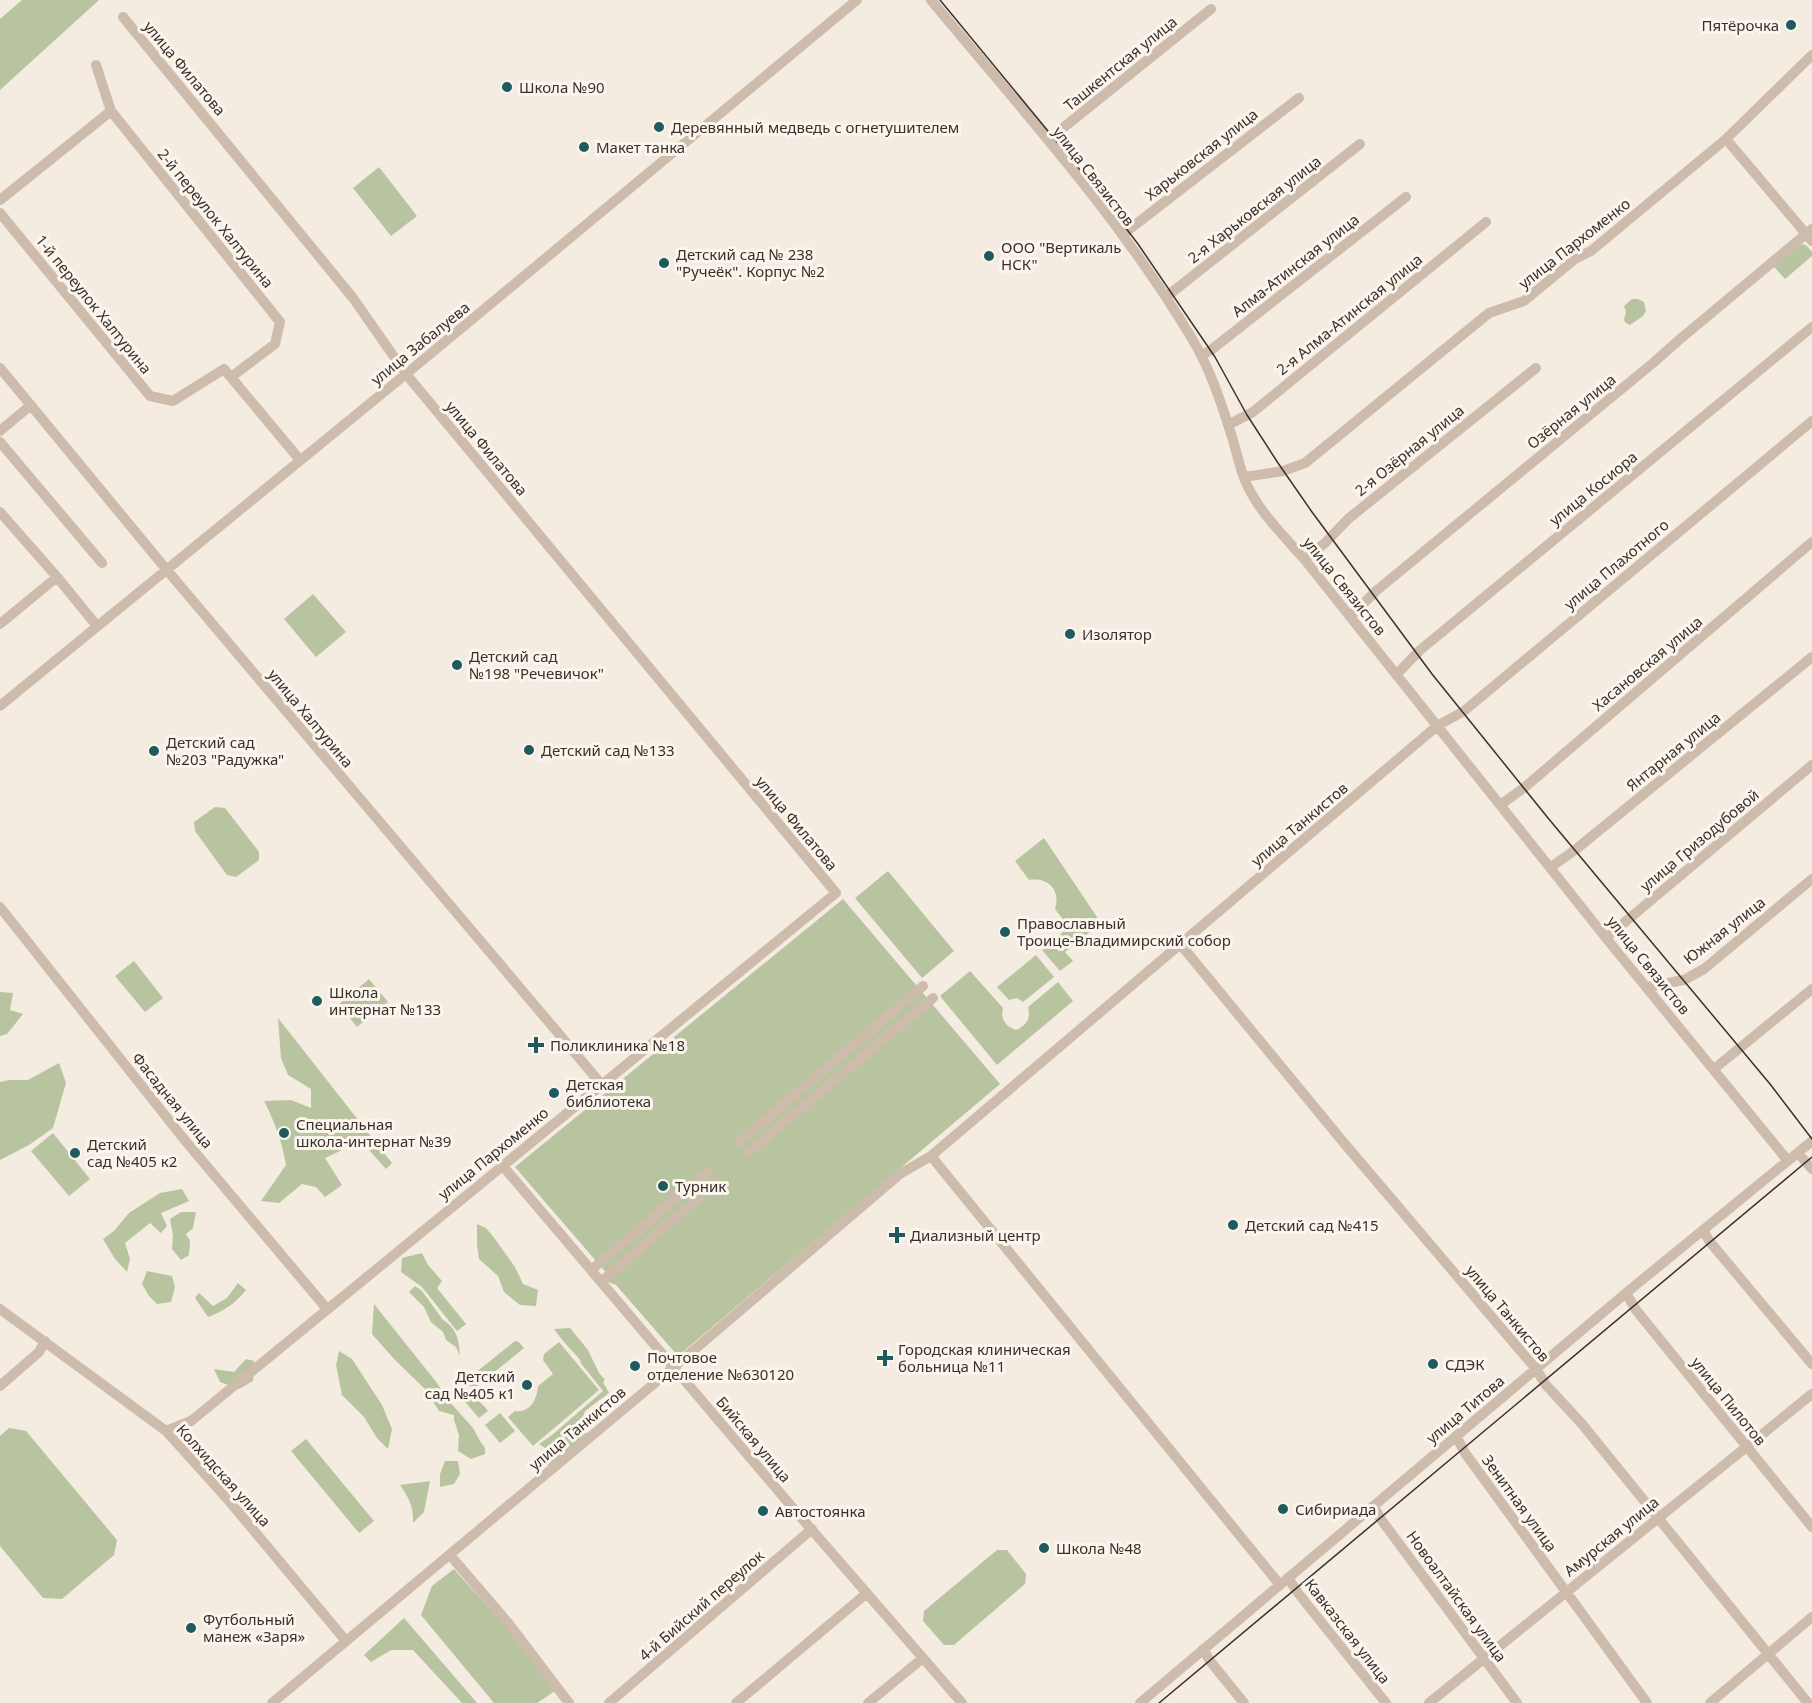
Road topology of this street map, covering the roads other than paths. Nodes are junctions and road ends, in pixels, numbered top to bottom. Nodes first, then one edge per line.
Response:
1 (857, 0) edge
2 (931, 0) edge
3 (1212, 9) dead end
4 (123, 17) dead end
5 (1812, 55) edge
6 (96, 65) dead end
7 (1299, 98) dead end
8 (111, 111) junction
9 (1726, 139) junction
10 (1048, 140) junction
11 (1360, 144) dead end
12 (1406, 197) dead end
13 (0, 200) edge
14 (0, 213) edge
15 (1486, 222) dead end
16 (1122, 235) junction
17 (1810, 235) edge
18 (1166, 297) junction
19 (1812, 327) edge
20 (1202, 355) junction
21 (0, 368) edge
22 (1536, 368) dead end
23 (406, 374) junction
24 (231, 377) junction
25 (31, 405) junction
26 (1812, 421) edge
27 (1228, 425) junction
28 (0, 431) edge
29 (0, 442) edge
30 (300, 460) junction
31 (1244, 477) junction
32 (0, 512) edge
33 (1812, 542) edge
34 (1305, 560) junction
35 (102, 563) dead end
36 (166, 569) junction
37 (57, 577) junction
38 (1350, 617) junction
39 (0, 624) edge
40 (96, 626) junction
41 (1812, 657) edge
42 (1396, 675) junction
43 (0, 706) edge
44 (1437, 726) junction
45 (1812, 765) edge
46 (1500, 805) junction
47 (1551, 867) junction
48 (1812, 879) edge
49 (836, 893) joint
50 (0, 907) edge
51 (1606, 938) junction
52 (1181, 945) junction
53 (923, 986) dead end
54 (1647, 987) junction
55 (1812, 989) edge
56 (933, 998) dead end
57 (1714, 1069) junction
58 (602, 1084) junction
59 (1812, 1141) edge
60 (739, 1142) dead end
61 (748, 1153) dead end
62 (1798, 1153) junction
63 (931, 1156) junction
64 (1788, 1161) junction
65 (502, 1165) junction
66 (1812, 1170) edge
67 (707, 1172) dead end
68 (716, 1183) dead end
69 (1703, 1230) junction
70 (591, 1270) junction
71 (601, 1281) junction
72 (1626, 1293) junction
73 (0, 1309) edge
74 (327, 1309) junction
75 (45, 1341) junction
76 (1812, 1364) edge
77 (674, 1367) junction
78 (1536, 1369) junction
79 (0, 1386) edge
80 (1812, 1394) edge
81 (166, 1431) junction
82 (1456, 1436) junction
83 (1746, 1447) junction
84 (1374, 1506) junction
85 (1658, 1517) junction
86 (1812, 1527) edge
87 (812, 1529) junction
88 (450, 1555) junction
89 (1284, 1581) junction
90 (1566, 1592) junction
91 (867, 1593) junction
92 (1812, 1617) edge
93 (346, 1641) junction
94 (1203, 1649) junction
95 (1768, 1653) junction
96 (923, 1658) junction
97 (1484, 1659) junction
98 (272, 1703) edge
99 (569, 1703) edge
100 (609, 1703) edge
101 (736, 1703) edge
102 (868, 1703) edge
103 (962, 1703) edge
104 (1140, 1703) edge
105 (1244, 1703) edge
106 (1386, 1703) edge
107 (1430, 1703) edge
108 (1517, 1703) edge
109 (1647, 1703) edge
110 (1710, 1703) edge
111 (1808, 1703) edge

1 - 23 street, улица Забалуева
2 - 10 street, улица Связистов
3 - 10 street, Ташкентская улица
4 - 23 street, улица Филатова
5 - 9 street, улица Пархоменко
6 - 8 street, 2-й переулок Халтурина
7 - 16 street, Харьковская улица
8 - 13 street
8 - 24 street, 2-й переулок Халтурина
9 - 17 street
9 - 31 street, улица Пархоменко
10 - 16 street, улица Связистов
11 - 18 street, 2-я Харьковская улица
12 - 20 street, Алма-Атинская улица
14 - 24 street, 1-й переулок Халтурина
15 - 27 street, 2-я Алма-Атинская улица
16 - 18 street, улица Связистов
17 - 38 street, Озёрная улица
18 - 20 street, улица Связистов
19 - 42 street, улица Косиора
20 - 27 street, улица Связистов
21 - 25 street, улица Халтурина
22 - 34 street, 2-я Озёрная улица
23 - 30 street, улица Забалуева
23 - 49 street, улица Филатова
24 - 30 street
25 - 28 street
25 - 36 street, улица Халтурина
26 - 44 street, улица Плахотного
27 - 31 street, улица Связистов
29 - 35 street
30 - 36 street, улица Забалуева
31 - 34 street, улица Связистов
32 - 37 street
33 - 46 street, Хасановская улица
34 - 38 street, улица Связистов
36 - 40 street, улица Забалуева
36 - 58 street, улица Халтурина
37 - 39 street
37 - 40 street
38 - 42 street, улица Связистов
40 - 43 street, улица Забалуева
41 - 47 street, Янтарная улица
42 - 44 street, улица Связистов
44 - 46 street, улица Связистов
44 - 52 street, улица Танкистов
45 - 51 street, улица Гризодубовой
46 - 47 street, улица Связистов
47 - 51 street, улица Связистов
48 - 54 street, Южная улица
49 - 58 street, улица Пархоменко
50 - 74 street, Фасадная улица
51 - 54 street, улица Связистов
52 - 63 street, улица Танкистов
52 - 78 street, улица Танкистов
53 - 60 street
54 - 57 street, улица Связистов
55 - 57 street
56 - 61 street
57 - 64 street, улица Связистов
58 - 65 street, улица Пархоменко
59 - 62 street, улица Титова
62 - 64 street, улица Титова
62 - 66 street
63 - 77 street, улица Танкистов
63 - 89 street
64 - 69 street, улица Титова
65 - 70 street, Бийская улица
65 - 74 street, улица Пархоменко
67 - 70 street
68 - 71 street
69 - 72 street, улица Титова
69 - 76 street
70 - 71 street, Бийская улица
71 - 77 street, Бийская улица
72 - 78 street, улица Титова
72 - 83 street, улица Пилотов
73 - 75 street, Колхидская улица
74 - 81 street, улица Пархоменко
75 - 79 street
75 - 81 street, Колхидская улица
77 - 87 street, Бийская улица
77 - 88 street, улица Танкистов
78 - 82 street, улица Титова
78 - 85 street, улица Танкистов
80 - 83 street, Амурская улица
81 - 93 street, Колхидская улица
82 - 84 street, улица Титова
82 - 90 street, Зенитная улица
83 - 85 street, Амурская улица
83 - 86 street, улица Пилотов
84 - 89 street, улица Титова
84 - 97 street, Новоалтайская улица
85 - 90 street, Амурская улица
85 - 95 street, улица Танкистов
87 - 91 street, Бийская улица
87 - 100 street, 4-й Бийский переулок
88 - 93 street, улица Танкистов
88 - 99 street
89 - 94 street, улица Титова
89 - 106 street, Кавказская улица
90 - 97 street, Амурская улица
90 - 109 street, Зенитная улица
91 - 96 street, Бийская улица
91 - 101 street
92 - 95 street
93 - 98 street, улица Танкистов
94 - 104 street, улица Титова
94 - 105 street
95 - 110 street
95 - 111 street, улица Танкистов
96 - 102 street
96 - 103 street, Бийская улица
97 - 107 street, Амурская улица
97 - 108 street, Новоалтайская улица

